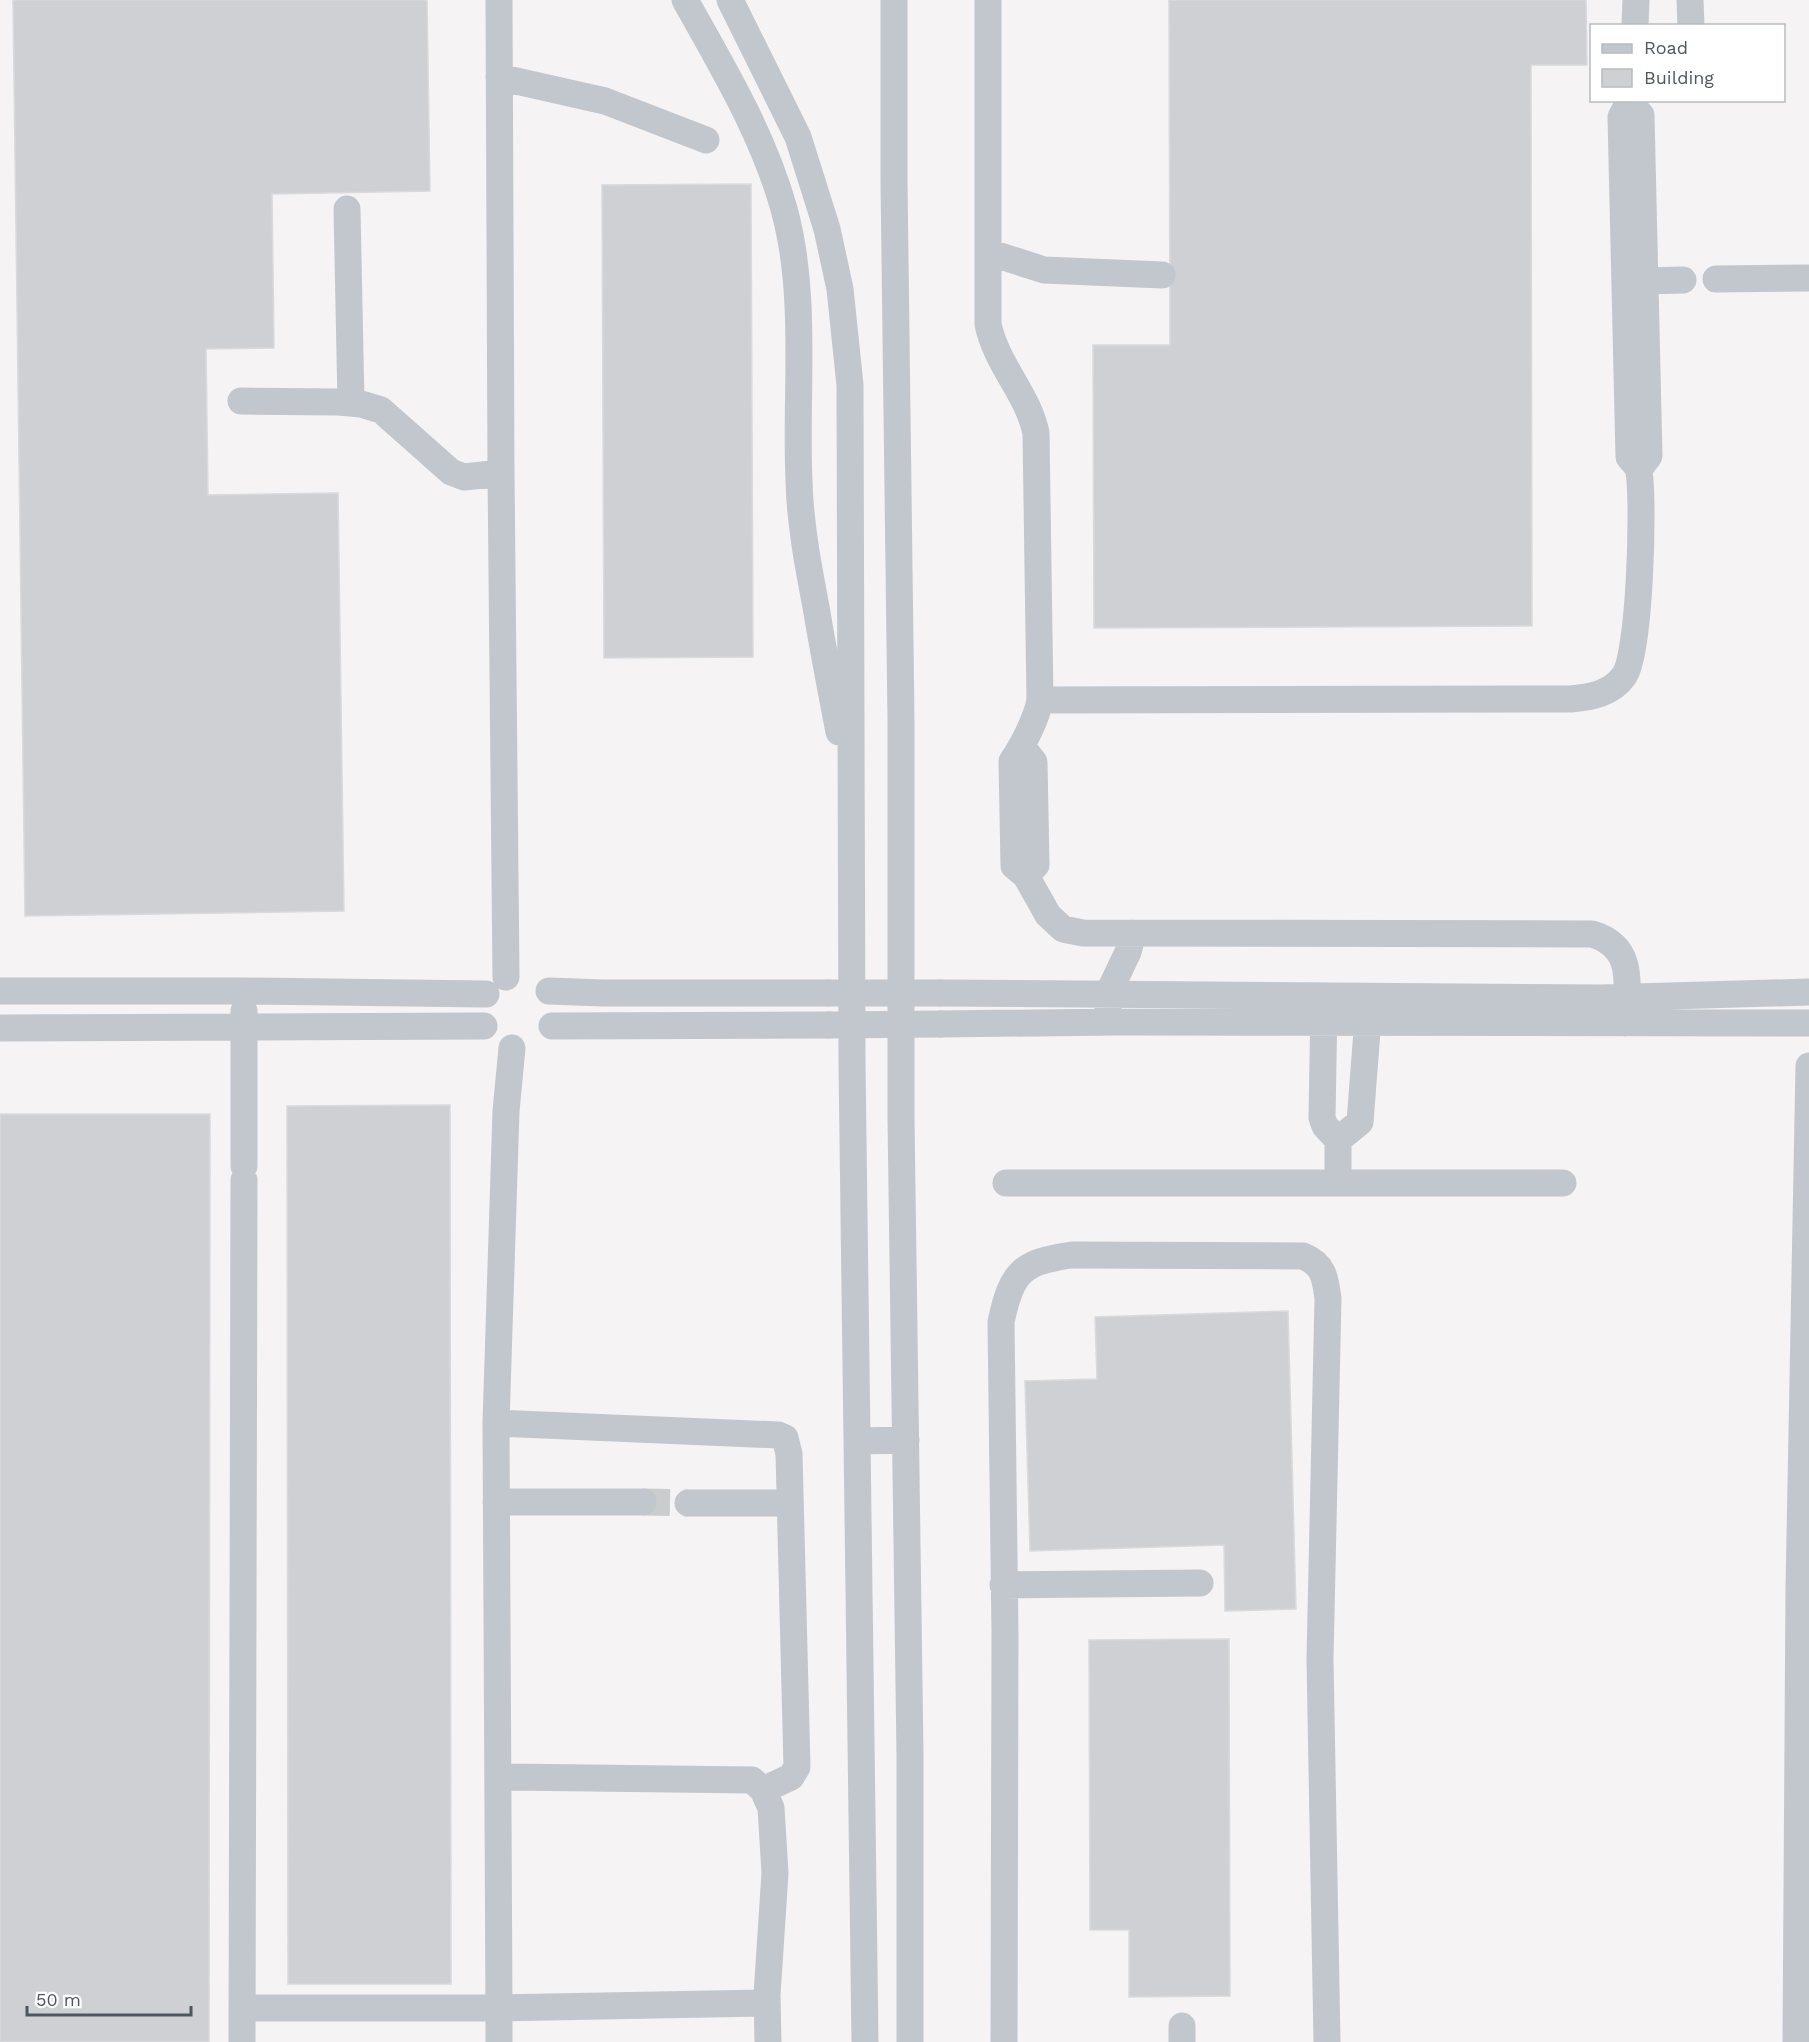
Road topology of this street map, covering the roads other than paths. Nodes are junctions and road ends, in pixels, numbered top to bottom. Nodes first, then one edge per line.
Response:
1 (499, 0) edge
2 (685, 0) edge
3 (730, 0) edge
4 (894, 0) edge
5 (988, 0) edge
6 (1636, 0) edge
7 (1690, 0) edge
8 (1635, 24) edge
9 (1691, 24) edge
10 (499, 77) junction
11 (1630, 102) edge
12 (706, 140) dead end
13 (347, 208) dead end
14 (988, 252) junction
15 (1162, 275) dead end
16 (1809, 278) edge
17 (1716, 279) dead end
18 (1683, 280) dead end
19 (1645, 281) junction
20 (242, 401) dead end
21 (351, 403) junction
22 (1639, 469) junction
23 (501, 473) junction
24 (1040, 700) junction
25 (851, 789) junction
26 (1132, 933) junction
27 (506, 977) junction
28 (0, 991) edge
29 (244, 991) junction
30 (549, 991) junction
31 (1809, 992) edge
32 (486, 994) junction
33 (1108, 994) junction
34 (1324, 995) junction
35 (1370, 996) junction
36 (1625, 1010) junction
37 (1107, 1022) junction
38 (1323, 1023) junction
39 (1369, 1023) junction
40 (1809, 1023) edge
41 (484, 1026) junction
42 (552, 1026) junction
43 (244, 1027) junction
44 (0, 1028) edge
45 (512, 1048) junction
46 (1809, 1066) edge
47 (1338, 1140) junction
48 (1006, 1183) dead end
49 (1338, 1183) junction
50 (1563, 1183) dead end
51 (496, 1424) junction
52 (906, 1440) junction
53 (857, 1441) junction
54 (496, 1502) junction
55 (643, 1502) tunnel mouth
56 (688, 1503) tunnel mouth
57 (789, 1503) junction
58 (1200, 1583) dead end
59 (1003, 1585) junction
60 (498, 1777) junction
61 (763, 1790) junction
62 (767, 2003) junction
63 (242, 2008) junction
64 (499, 2008) junction
65 (1800, 2036) edge
66 (242, 2042) edge
67 (499, 2042) edge
68 (768, 2042) edge
69 (865, 2042) edge
70 (910, 2042) edge
71 (1004, 2042) edge
72 (1327, 2042) edge

1 - 10 street
2 - 25 street
3 - 25 street
4 - 52 street
5 - 14 street
6 - 8 street
7 - 9 street
10 - 12 street
10 - 23 street
11 - 19 street
11 - 22 street
13 - 21 street
14 - 15 street
14 - 24 street
16 - 17 street
18 - 19 street
19 - 22 street
20 - 21 street
21 - 23 street
22 - 24 street
23 - 27 street
24 - 26 street
25 - 53 street
26 - 33 street
26 - 36 street
27 - 30 street
27 - 32 street
28 - 29 street
29 - 32 street
29 - 43 street
30 - 33 street, bridge
30 - 42 street
31 - 36 street
32 - 41 street
33 - 34 street
33 - 37 street
34 - 35 street
34 - 38 street
35 - 36 street
35 - 39 street
36 - 39 street
36 - 40 street
37 - 38 street
37 - 42 street, bridge
38 - 39 street
38 - 47 street
39 - 47 street
41 - 43 street
41 - 45 street
42 - 45 street
43 - 44 street
43 - 63 street
45 - 51 street
46 - 65 street
47 - 49 street
48 - 49 street
49 - 50 street
51 - 54 street
51 - 57 street
52 - 53 street
52 - 70 street
53 - 69 street
54 - 55 street
54 - 60 street
56 - 57 street
57 - 61 street
58 - 59 street
59 - 71 street
59 - 72 street
60 - 61 street
60 - 64 street
61 - 62 street
62 - 64 street
62 - 68 street
63 - 64 street
63 - 66 street
64 - 67 street

